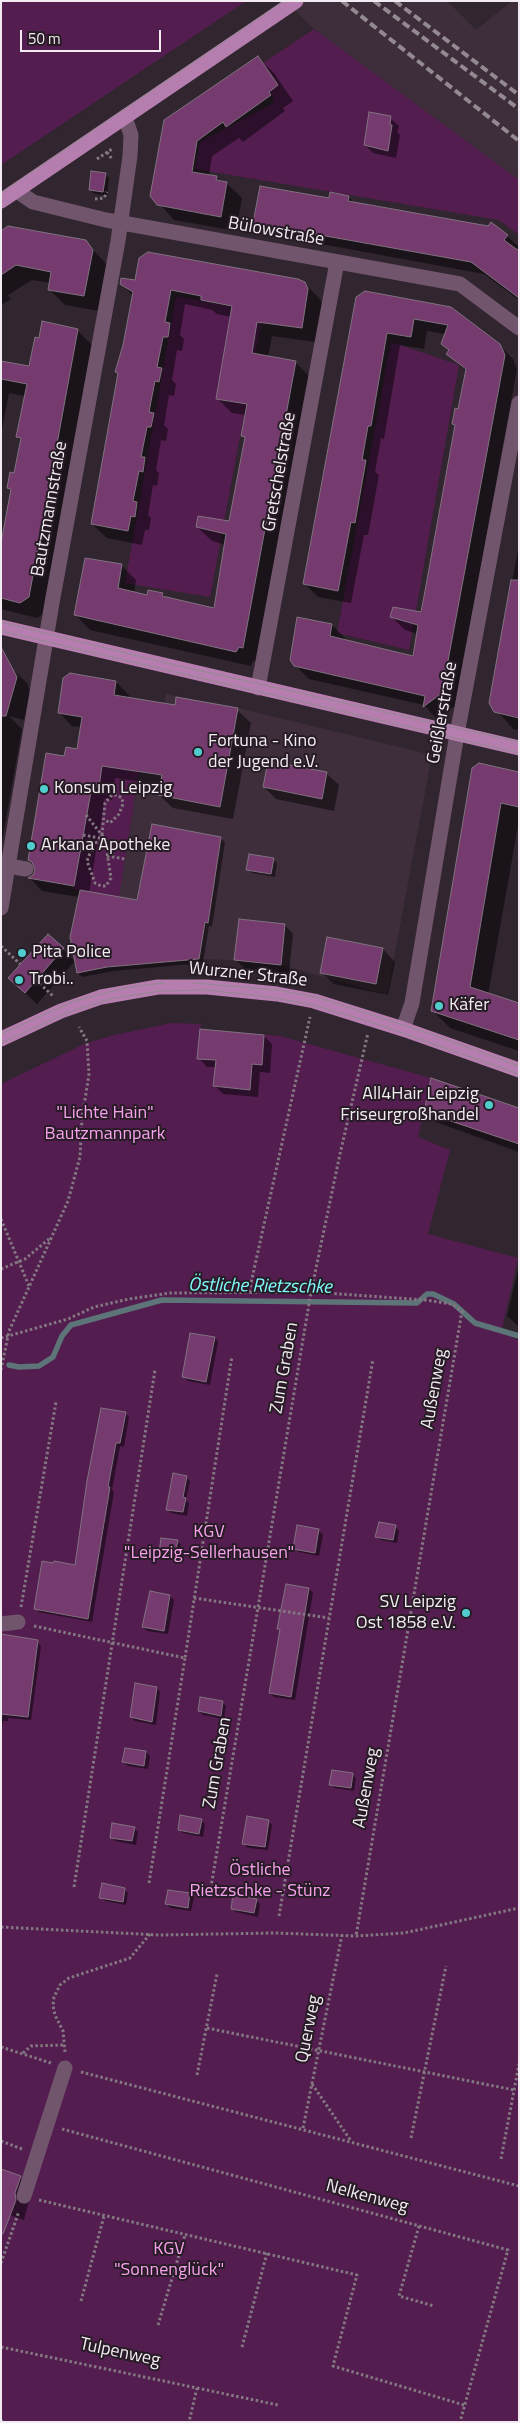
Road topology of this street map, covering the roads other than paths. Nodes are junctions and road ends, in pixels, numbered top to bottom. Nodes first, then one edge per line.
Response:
1 (293, 3) edge
2 (125, 117) junction
3 (17, 191) junction
4 (1, 201) edge
5 (120, 223) junction
6 (338, 262) junction
7 (519, 328) edge
8 (519, 403) edge
9 (1, 627) edge
10 (46, 638) junction
11 (258, 688) junction
12 (457, 734) junction
13 (519, 748) edge
14 (8, 866) junction
15 (26, 869) dead end
16 (1, 908) edge
17 (403, 1029) junction
18 (3, 1035) edge
19 (519, 1070) edge
20 (18, 1622) road end
21 (1, 1624) edge
22 (65, 2068) road end
23 (24, 2196) road end

1 - 2 main road
2 - 3 main road
2 - 5 street, Bautzmannstraße
3 - 4 main road
3 - 5 street, Bülowstraße
5 - 6 street, Bülowstraße
5 - 10 street, Bautzmannstraße
6 - 7 street, Bülowstraße
6 - 11 street, Gretschelstraße
8 - 12 street, Geißlerstraße
9 - 10 main road
10 - 11 main road
10 - 14 street, Bautzmannstraße
11 - 12 main road
12 - 13 main road
12 - 17 street, Geißlerstraße
14 - 15 street
14 - 16 street, Bautzmannstraße
17 - 18 main road, Wurzner Straße
17 - 19 main road, Wurzner Straße
20 - 21 street
22 - 23 street

